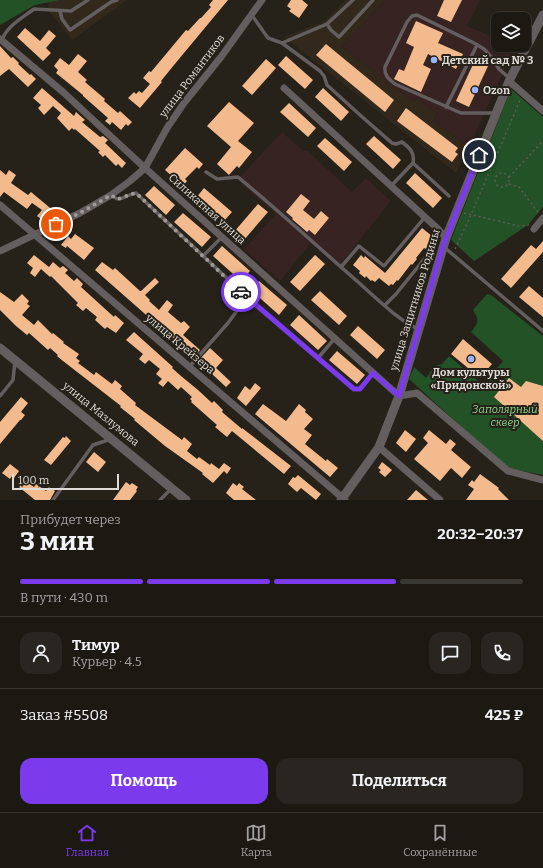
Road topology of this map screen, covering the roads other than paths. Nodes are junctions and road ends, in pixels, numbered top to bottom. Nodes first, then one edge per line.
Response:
1 (88, 0) edge
2 (116, 0) edge
3 (262, 0) edge
4 (354, 0) edge
5 (373, 0) edge
6 (60, 11) junction
7 (251, 14) junction
8 (543, 14) edge
9 (327, 24) junction
10 (1, 40) edge
11 (282, 43) junction
12 (477, 45) junction
13 (510, 80) junction
14 (284, 88) dead end
15 (446, 107) junction
16 (543, 111) edge
17 (496, 113) junction
18 (413, 163) junction
19 (145, 168) junction
20 (206, 172) dead end
21 (391, 186) junction
22 (111, 195) junction
23 (449, 196) dead end
24 (0, 206) edge
25 (425, 217) junction
26 (438, 229) junction
27 (33, 235) junction
28 (222, 236) junction
29 (445, 242) junction
30 (0, 252) edge
31 (203, 256) junction
32 (341, 267) junction
33 (247, 297) junction
34 (385, 305) junction
35 (418, 329) junction
36 (543, 331) edge
37 (335, 338) junction
38 (0, 348) edge
39 (318, 358) junction
40 (16, 360) junction
41 (189, 367) junction
42 (373, 373) junction
43 (0, 396) edge
44 (399, 396) junction
45 (112, 439) junction
46 (379, 447) junction
47 (543, 480) edge
48 (172, 488) junction
49 (343, 499) edge
50 (53, 500) edge
51 (160, 500) edge
52 (186, 500) edge
53 (440, 500) edge

1 - 6 lane
2 - 6 lane
3 - 7 street, улица Романтиков
4 - 9 lane
5 - 9 lane
6 - 10 lane
7 - 11 lane
7 - 19 street, улица Романтиков
8 - 13 street, улица Защитников Родины
9 - 11 lane
10 - 19 street, Силикатная улица
11 - 18 lane
12 - 13 lane
12 - 15 lane
12 - 15 lane
13 - 16 street
13 - 17 street, улица Защитников Родины
14 - 21 street
15 - 17 lane
17 - 29 street, улица Защитников Родины
18 - 21 lane
18 - 23 lane
19 - 22 street, улица Романтиков
19 - 28 street, Силикатная улица
20 - 32 lane
21 - 25 street
22 - 27 street, улица Романтиков
22 - 31 lane
24 - 27 street, улица Крейзера
25 - 26 street
25 - 32 lane
26 - 29 street
26 - 34 lane
27 - 30 street, улица Романтиков
27 - 41 street, улица Крейзера
28 - 31 lane
28 - 37 street, Силикатная улица
29 - 35 street, улица Защитников Родины
29 - 36 lane
31 - 33 lane
32 - 34 lane
33 - 39 lane
33 - 41 lane
34 - 35 lane
35 - 44 street, улица Защитников Родины
37 - 39 lane
37 - 42 street, Силикатная улица
38 - 40 street, улица Мазлумова
39 - 42 lane
40 - 43 lane
40 - 45 street, улица Мазлумова
41 - 49 street, улица Крейзера
42 - 44 street, Силикатная улица
44 - 46 street, улица Защитников Родины
44 - 47 street
45 - 48 street, улица Мазлумова
45 - 50 lane
46 - 49 street, улица Защитников Родины
46 - 53 street
48 - 51 lane
48 - 52 street, улица Мазлумова

